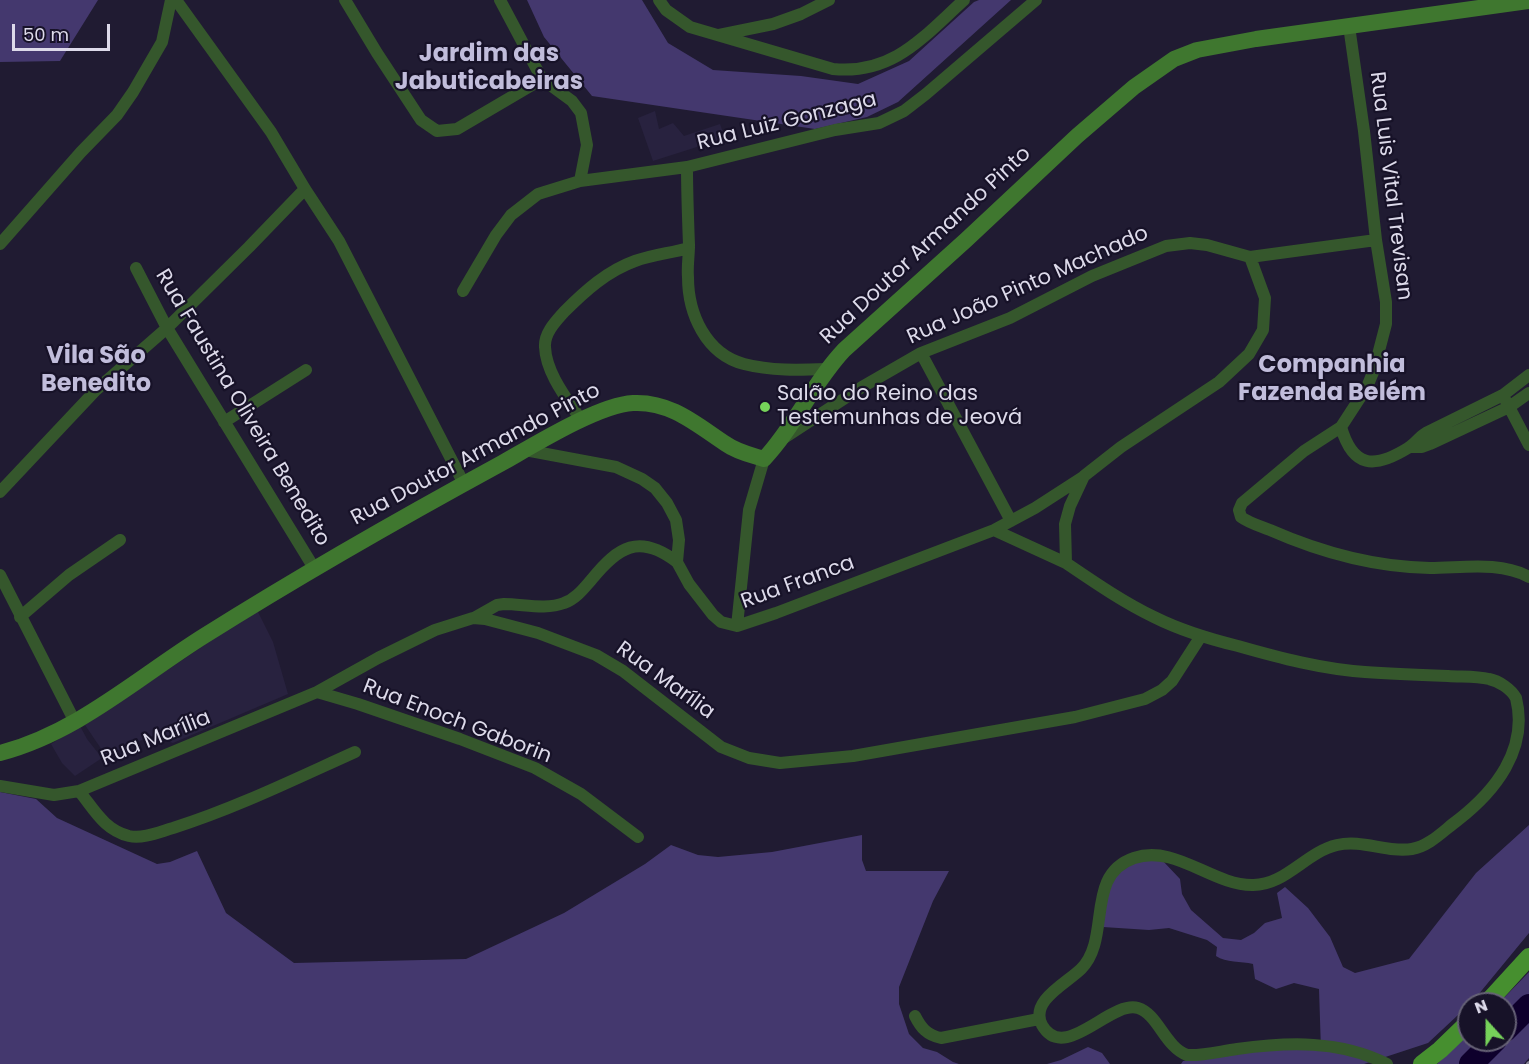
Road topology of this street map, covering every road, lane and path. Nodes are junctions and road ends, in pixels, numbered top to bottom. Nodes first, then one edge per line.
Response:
1 (171, 0) edge
2 (176, 0) edge
3 (345, 0) edge
4 (500, 0) edge
5 (659, 0) edge
6 (829, 0) edge
7 (964, 0) edge
8 (1036, 0) edge
9 (1529, 2) edge
10 (1349, 26) junction
11 (718, 35) junction
12 (542, 79) junction
13 (687, 167) junction
14 (580, 181) junction
15 (305, 189) junction
16 (1376, 240) junction
17 (0, 244) edge
18 (689, 248) junction
19 (1250, 257) junction
20 (136, 268) dead end
21 (464, 291) dead end
22 (167, 328) junction
23 (921, 353) junction
24 (826, 369) junction
25 (306, 370) dead end
26 (1529, 375) edge
27 (1529, 393) edge
28 (1503, 395) junction
29 (1509, 407) junction
30 (581, 420) junction
31 (224, 422) junction
32 (1341, 427) junction
33 (781, 440) junction
34 (1529, 445) edge
35 (1411, 447) junction
36 (525, 450) junction
37 (764, 459) junction
38 (1084, 476) junction
39 (464, 484) junction
40 (0, 492) edge
41 (1011, 521) junction
42 (994, 530) junction
43 (120, 540) dead end
44 (677, 562) junction
45 (1066, 563) junction
46 (314, 568) junction
47 (0, 575) edge
48 (1529, 577) edge
49 (20, 616) junction
50 (473, 618) junction
51 (737, 626) junction
52 (1201, 636) junction
53 (317, 692) junction
54 (75, 722) junction
55 (356, 752) dead end
56 (0, 753) edge
57 (0, 786) edge
58 (79, 791) junction
59 (638, 837) dead end
60 (1529, 957) edge
61 (1497, 992) edge
62 (915, 1016) dead end
63 (1039, 1019) junction
64 (1457, 1034) edge
65 (1387, 1064) edge
66 (1422, 1064) edge

1 - 17 street
2 - 15 street
3 - 12 street
4 - 12 street
5 - 11 street
6 - 11 street
7 - 11 street
8 - 13 street, Rua Luiz Gonzaga
9 - 10 main road, Rua Doutor Armando Pinto
10 - 16 street, Rua Luis Vital Trevisan
10 - 24 main road, Rua Doutor Armando Pinto
12 - 14 street
13 - 14 street, Rua Luiz Gonzaga
13 - 18 street
14 - 21 street, Rua Luiz Gonzaga
15 - 22 street
15 - 39 street
16 - 19 street
16 - 32 street, Rua Luis Vital Trevisan
18 - 24 street
18 - 30 street
19 - 23 street, Rua João Pinto Machado
19 - 38 street
20 - 22 street, Rua Faustina Oliveira Benedito
22 - 31 street, Rua Faustina Oliveira Benedito
22 - 40 street
23 - 33 street, Rua João Pinto Machado
23 - 41 street
24 - 33 main road, Rua Doutor Armando Pinto
25 - 31 street
26 - 28 street
27 - 29 street
28 - 29 street
28 - 35 street
29 - 34 street
29 - 35 street
30 - 36 main road, Rua Doutor Armando Pinto
30 - 37 main road, Rua Doutor Armando Pinto
31 - 46 street, Rua Faustina Oliveira Benedito
32 - 35 street
32 - 48 street
33 - 37 main road, Rua Doutor Armando Pinto
36 - 39 main road, Rua Doutor Armando Pinto
36 - 44 street
37 - 51 street
38 - 41 street, Rua Franca
38 - 45 street
39 - 46 main road, Rua Doutor Armando Pinto
41 - 42 street, Rua Franca
42 - 45 street
42 - 51 street, Rua Franca
43 - 49 street
44 - 50 street
44 - 51 street, Rua Franca
45 - 52 street
46 - 54 main road, Rua Doutor Armando Pinto
47 - 49 street
49 - 54 street
50 - 52 street, Rua Marília
50 - 53 street, Rua Marília
52 - 63 street
53 - 58 street, Rua Marília
53 - 59 street, Rua Enoch Gaborin
54 - 56 main road, Rua Doutor Armando Pinto
55 - 58 street
57 - 58 street, Rua Marília
60 - 61 main road
62 - 63 street
63 - 65 street
64 - 66 main road

